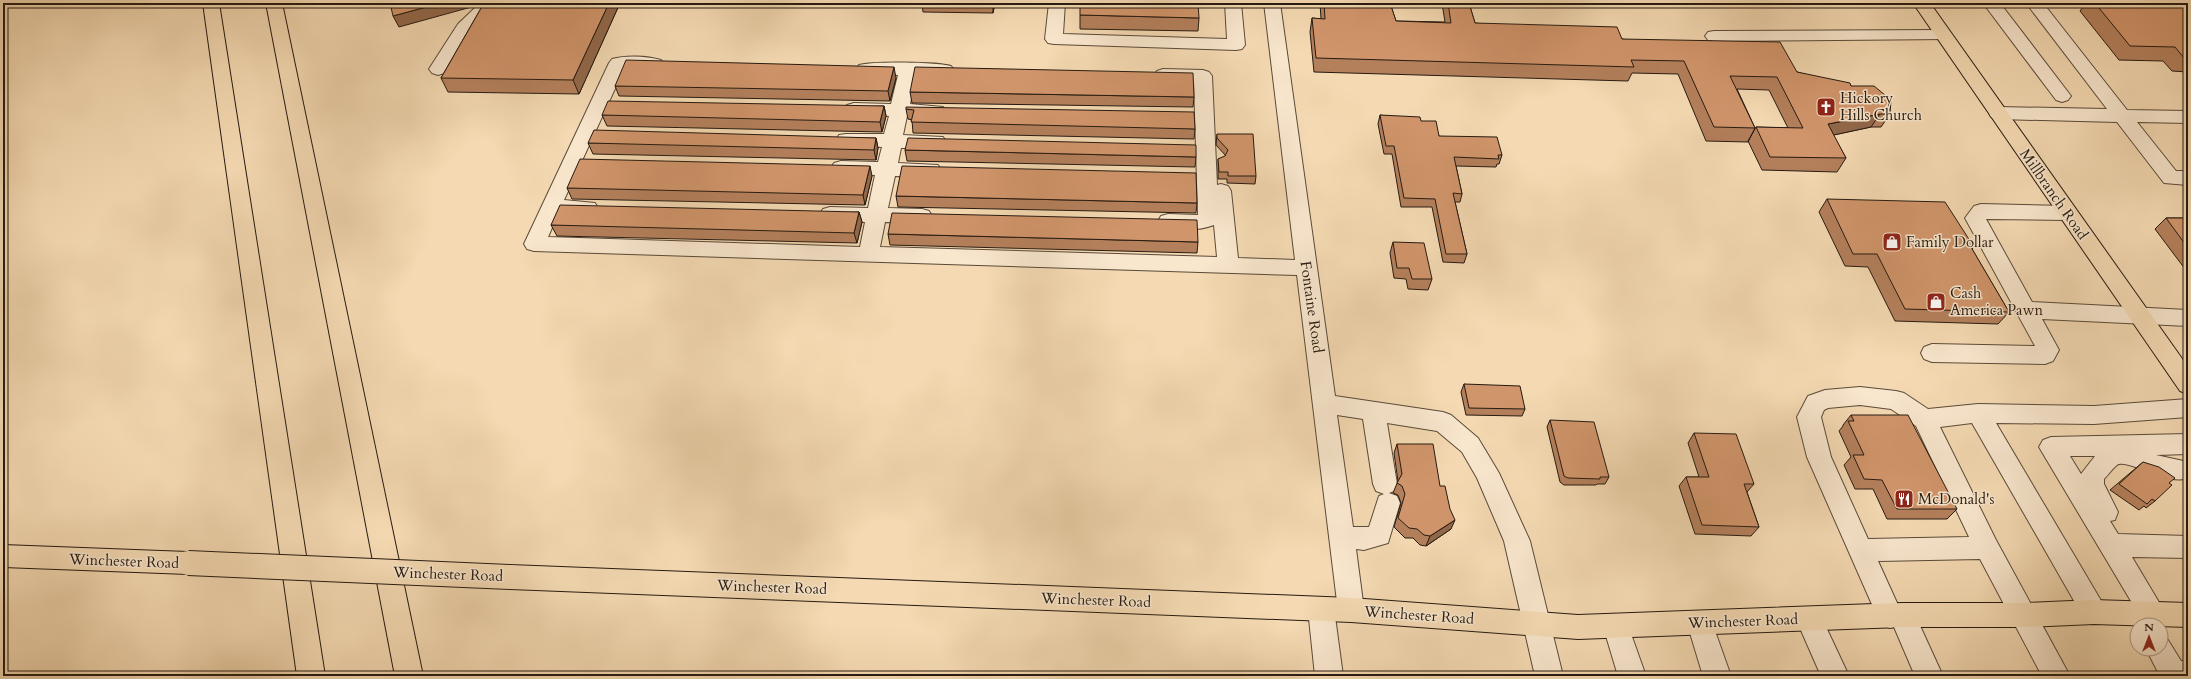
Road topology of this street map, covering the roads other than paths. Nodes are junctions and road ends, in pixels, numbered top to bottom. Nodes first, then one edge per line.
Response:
1 (211, 3) edge
2 (274, 3) edge
3 (490, 3) edge
4 (1057, 3) edge
5 (1233, 3) edge
6 (1272, 3) edge
7 (1921, 3) edge
8 (1991, 3) edge
9 (2034, 3) edge
10 (1943, 35) junction
11 (1714, 36) dead end
12 (673, 64) edge
13 (438, 68) dead end
14 (845, 68) edge
15 (908, 70) junction
16 (963, 71) edge
17 (1147, 75) edge
18 (2062, 96) dead end
19 (836, 109) edge
20 (899, 110) junction
21 (954, 111) edge
22 (1998, 113) junction
23 (2122, 116) junction
24 (2188, 116) edge
25 (829, 140) edge
26 (892, 141) junction
27 (955, 143) edge
28 (1199, 148) junction
29 (572, 161) junction
30 (596, 162) edge
31 (823, 167) edge
32 (886, 169) junction
33 (949, 170) edge
34 (2188, 178) edge
35 (551, 207) junction
36 (606, 209) edge
37 (813, 213) edge
38 (2067, 214) junction
39 (876, 215) junction
40 (939, 216) edge
41 (1153, 221) edge
42 (868, 255) junction
43 (1228, 267) junction
44 (1307, 268) junction
45 (2026, 310) junction
46 (2139, 317) junction
47 (2188, 318) edge
48 (1932, 353) dead end
49 (2188, 385) edge
50 (1324, 404) junction
51 (2188, 408) edge
52 (1374, 412) junction
53 (1978, 414) junction
54 (1925, 419) junction
55 (2176, 444) edge
56 (2185, 474) edge
57 (2098, 524) junction
58 (1342, 537) junction
59 (2112, 545) junction
60 (2188, 547) edge
61 (1987, 548) junction
62 (1861, 550) junction
63 (3, 556) edge
64 (1322, 609) junction
65 (1352, 610) junction
66 (2094, 612) junction
67 (1896, 615) junction
68 (2025, 615) junction
69 (2188, 615) edge
70 (2145, 617) edge
71 (1809, 619) junction
72 (1700, 623) junction
73 (1536, 624) junction
74 (1616, 626) junction
75 (2165, 657) edge
76 (2179, 675) edge
77 (311, 676) edge
78 (409, 676) edge
79 (1329, 676) edge
80 (1549, 676) edge
81 (1632, 676) edge
82 (1717, 676) edge
83 (1834, 676) edge
84 (1929, 676) edge
85 (2056, 676) edge

1 - 77 main road
2 - 78 main road
3 - 13 street
4 - 5 street
6 - 44 street, Fontaine Road
7 - 10 main road, Millbranch Road
8 - 18 street
9 - 23 street
10 - 11 street
10 - 22 main road, Millbranch Road
12 - 29 street
14 - 15 street
15 - 16 street
15 - 20 street
17 - 28 street
19 - 20 street
20 - 21 street
20 - 26 street
22 - 23 street
22 - 38 main road, Millbranch Road
23 - 24 street
23 - 34 street
25 - 26 street
26 - 27 street
26 - 32 street
28 - 41 street
28 - 43 street
29 - 30 street
29 - 35 street
31 - 32 street
32 - 33 street
32 - 39 street
35 - 36 street
35 - 42 street
37 - 39 street
38 - 45 street
38 - 46 main road, Millbranch Road
39 - 40 street
39 - 42 street
42 - 43 street
43 - 44 street
44 - 50 street, Fontaine Road
45 - 46 street
45 - 48 street
46 - 47 street
46 - 49 main road, Millbranch Road
50 - 52 street
50 - 58 street, Fontaine Road
51 - 53 street
52 - 58 street
52 - 73 street
53 - 54 street
53 - 66 street
54 - 61 street
54 - 62 street
55 - 56 street
55 - 57 street
56 - 57 street
57 - 59 street
58 - 65 street, Fontaine Road
59 - 60 street
59 - 70 street
61 - 62 street
61 - 68 street
62 - 67 street
63 - 64 main road, Winchester Road, bridge
64 - 65 main road, Winchester Road
64 - 79 street
65 - 73 main road, Winchester Road
66 - 68 main road, Winchester Road
66 - 70 main road, Winchester Road
67 - 68 main road, Winchester Road
67 - 71 main road, Winchester Road
67 - 84 street
68 - 85 street
69 - 70 main road, Winchester Road
71 - 72 main road, Winchester Road
71 - 83 street
72 - 74 main road, Winchester Road
72 - 82 street
73 - 74 main road, Winchester Road
73 - 80 street
74 - 81 street
75 - 76 street

